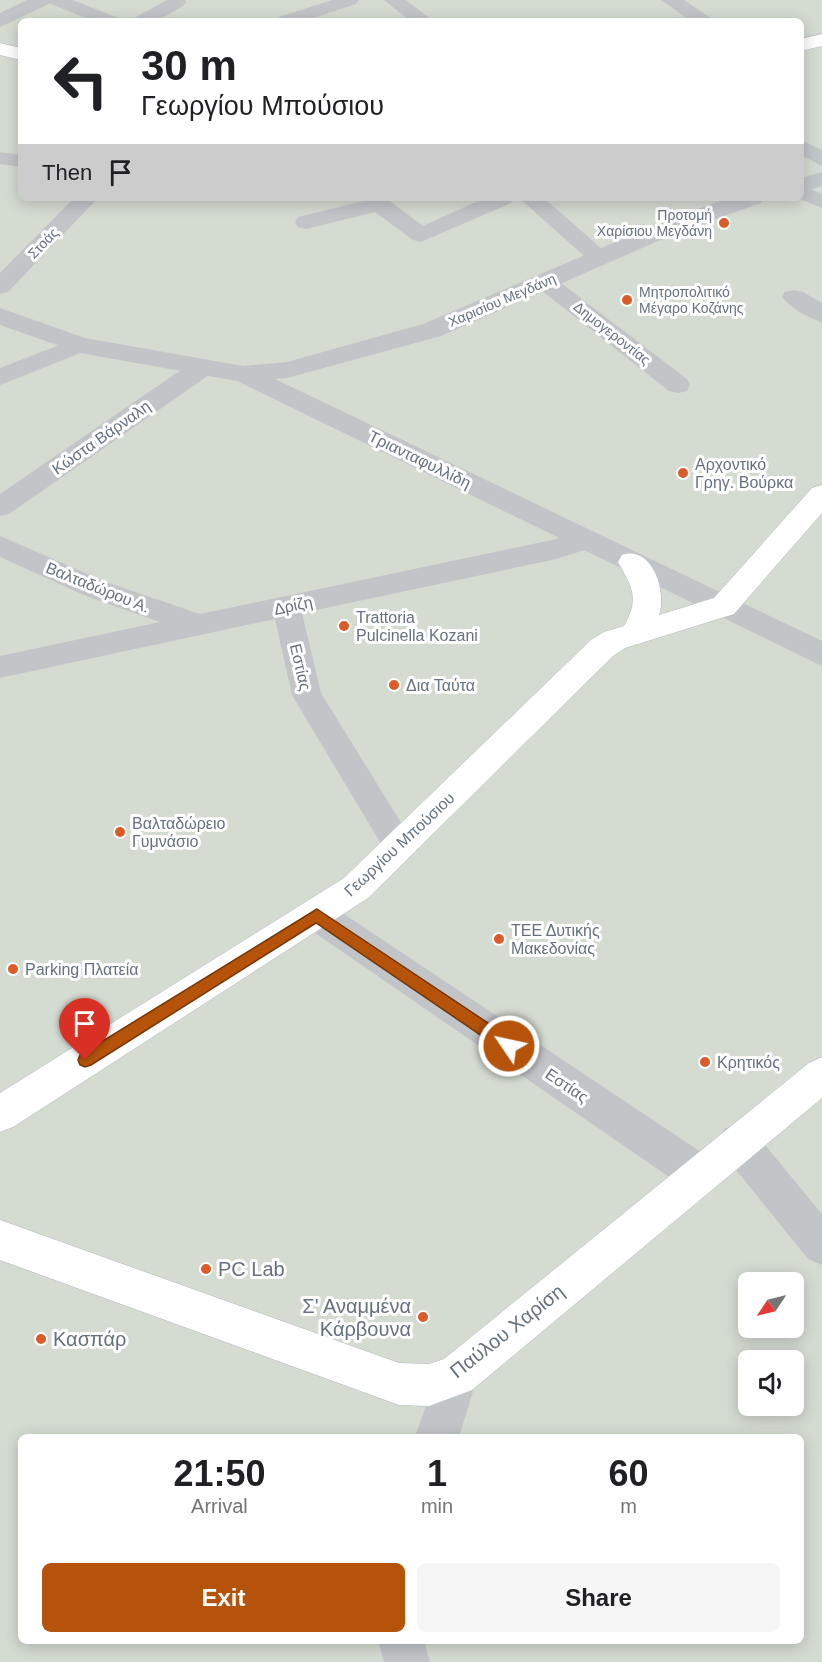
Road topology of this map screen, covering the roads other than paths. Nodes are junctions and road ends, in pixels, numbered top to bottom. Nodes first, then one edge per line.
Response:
1 (42, 0) edge
2 (57, 0) edge
3 (350, 0) edge
4 (394, 0) edge
5 (671, 0) edge
6 (177, 2) dead end
7 (315, 5) edge
8 (102, 18) edge
9 (148, 18) edge
10 (291, 18) edge
11 (419, 18) edge
12 (700, 18) edge
13 (0, 21) edge
14 (822, 40) edge
15 (804, 44) edge
16 (0, 49) edge
17 (18, 53) edge
18 (804, 148) edge
19 (0, 158) edge
20 (822, 159) edge
21 (18, 161) edge
22 (822, 179) edge
23 (804, 184) edge
24 (804, 193) edge
25 (84, 201) edge
26 (496, 201) edge
27 (534, 201) edge
28 (742, 201) edge
29 (822, 202) edge
30 (306, 222) dead end
31 (599, 256) junction
32 (545, 282) junction
33 (0, 287) edge
34 (794, 297) dead end
35 (822, 314) edge
36 (0, 316) edge
37 (80, 345) junction
38 (203, 367) junction
39 (243, 374) junction
40 (0, 377) edge
41 (678, 385) dead end
42 (822, 495) edge
43 (0, 507) edge
44 (586, 540) junction
45 (0, 546) edge
46 (632, 562) junction
47 (286, 606) junction
48 (724, 606) junction
49 (198, 625) junction
50 (635, 633) junction
51 (822, 654) edge
52 (0, 667) edge
53 (400, 847) junction
54 (317, 915) junction
55 (822, 1075) edge
56 (0, 1114) edge
57 (738, 1142) junction
58 (699, 1174) junction
59 (0, 1240) edge
60 (822, 1245) edge
61 (457, 1375) junction
62 (438, 1434) edge
63 (402, 1644) edge
64 (407, 1662) edge

1 - 13 street
2 - 8 street
3 - 7 street
4 - 11 street
5 - 12 street
6 - 9 street
7 - 10 street
14 - 15 main road
16 - 17 main road
18 - 20 street
19 - 21 street
22 - 23 street
24 - 29 street
25 - 33 street, Στοάς
26 - 30 street
27 - 31 street
28 - 31 street, Χαρισίου Μεγδάνη
31 - 32 street, Χαρισίου Μεγδάνη
32 - 39 street, Χαρισίου Μεγδάνη
32 - 41 street, Δημογεροντίας
34 - 35 street
36 - 37 street, Τριανταφυλλίδη
37 - 38 street, Τριανταφυλλίδη
37 - 40 street
38 - 39 street, Τριανταφυλλίδη
38 - 43 street, Κώστα Βάρναλη
39 - 44 street, Τριανταφυλλίδη
42 - 48 main road
44 - 46 street, Τριανταφυλλίδη
44 - 47 street, Δρίζη
45 - 49 street, Βαλταδώρου Α.
46 - 48 street, Τριανταφυλλίδη
46 - 50 main road
47 - 49 street, Δρίζη
47 - 53 street, Εστίας
48 - 50 main road, Γεωργίου Μπούσιου
48 - 51 street, Τριανταφυλλίδη
49 - 52 street, Δρίζη
50 - 53 main road, Γεωργίου Μπούσιου
53 - 54 main road, Γεωργίου Μπούσιου
54 - 56 main road, Γεωργίου Μπούσιου
54 - 58 street, Εστίας
55 - 57 main road, Παύλου Χαρίση
57 - 58 main road, Παύλου Χαρίση
57 - 60 street
58 - 61 main road, Παύλου Χαρίση
59 - 61 main road, Παύλου Χαρίση
61 - 62 street
63 - 64 street

